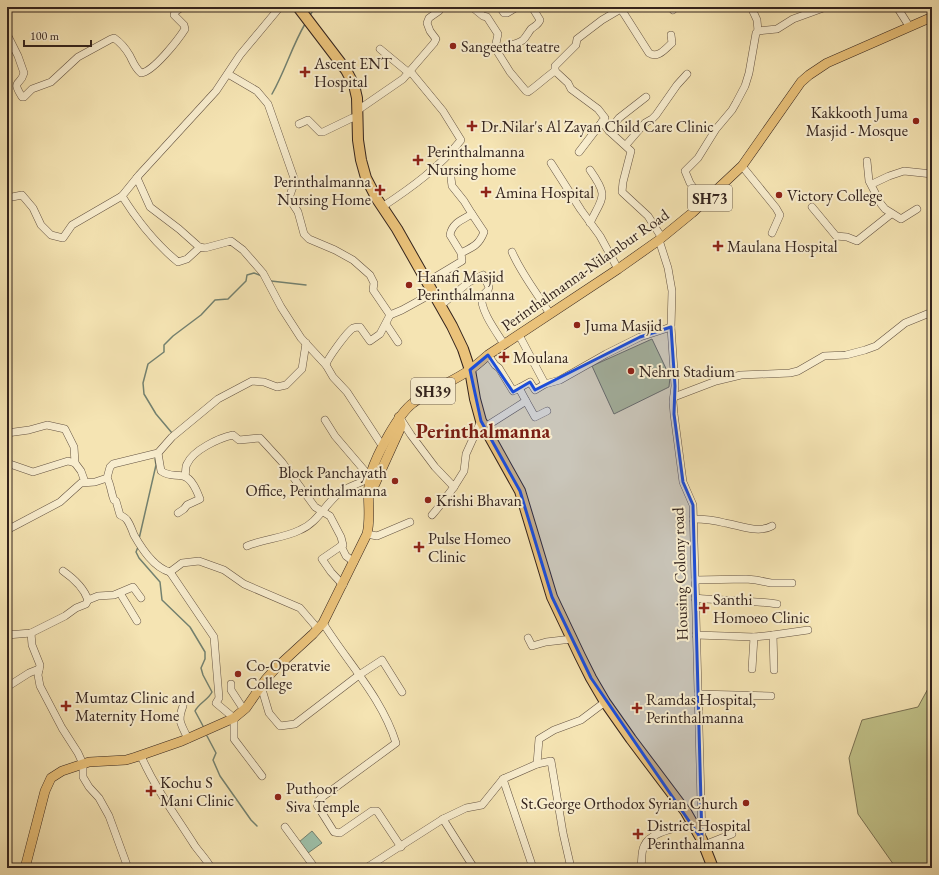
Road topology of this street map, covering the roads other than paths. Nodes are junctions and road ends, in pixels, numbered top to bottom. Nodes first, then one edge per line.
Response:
1 (182, 7) edge
2 (280, 7) edge
3 (298, 7) edge
4 (446, 7) edge
5 (472, 7) edge
6 (500, 7) edge
7 (517, 7) edge
8 (532, 7) edge
9 (751, 7) edge
10 (825, 7) edge
11 (898, 7) edge
12 (622, 8) edge
13 (440, 9) edge
14 (932, 17) edge
15 (909, 26) junction
16 (758, 31) junction
17 (7, 34) edge
18 (671, 35) dead end
19 (501, 47) dead end
20 (380, 49) dead end
21 (555, 71) junction
22 (409, 72) junction
23 (228, 74) junction
24 (687, 74) dead end
25 (646, 97) dead end
26 (358, 114) junction
27 (602, 122) junction
28 (299, 124) dead end
29 (609, 131) junction
30 (626, 145) junction
31 (579, 152) dead end
32 (867, 161) dead end
33 (551, 163) dead end
34 (742, 166) junction
35 (590, 170) dead end
36 (932, 174) edge
37 (136, 178) junction
38 (451, 178) dead end
39 (872, 184) junction
40 (122, 196) junction
41 (7, 198) edge
42 (704, 202) junction
43 (382, 207) junction
44 (812, 207) dead end
45 (917, 209) dead end
46 (472, 214) junction
47 (891, 214) junction
48 (590, 223) junction
49 (772, 233) dead end
50 (660, 239) junction
51 (199, 247) junction
52 (512, 252) dead end
53 (461, 253) junction
54 (618, 269) junction
55 (427, 282) junction
56 (433, 293) junction
57 (440, 306) junction
58 (932, 312) edge
59 (550, 314) junction
60 (390, 315) junction
61 (386, 324) junction
62 (671, 327) junction
63 (519, 335) junction
64 (398, 342) dead end
65 (306, 344) junction
66 (504, 344) junction
67 (488, 355) junction
68 (326, 365) junction
69 (470, 370) junction
70 (545, 384) junction
71 (519, 388) junction
72 (674, 398) junction
73 (526, 401) junction
74 (547, 411) dead end
75 (399, 417) junction
76 (325, 420) dead end
77 (483, 424) junction
78 (7, 433) edge
79 (383, 447) junction
80 (158, 453) junction
81 (7, 462) edge
82 (75, 463) junction
83 (185, 476) junction
84 (370, 477) junction
85 (107, 478) junction
86 (85, 482) junction
87 (454, 487) junction
88 (367, 494) junction
89 (322, 511) junction
90 (178, 513) dead end
91 (432, 515) dead end
92 (693, 519) junction
93 (410, 522) dead end
94 (772, 526) dead end
95 (7, 530) edge
96 (366, 534) junction
97 (247, 546) dead end
98 (342, 546) junction
99 (354, 562) junction
100 (63, 571) dead end
101 (170, 572) junction
102 (695, 580) junction
103 (792, 584) dead end
104 (343, 585) junction
105 (120, 593) junction
106 (142, 598) dead end
107 (695, 598) junction
108 (88, 600) junction
109 (777, 604) dead end
110 (137, 621) dead end
111 (321, 626) junction
112 (808, 630) dead end
113 (31, 634) junction
114 (696, 634) junction
115 (7, 635) edge
116 (774, 635) junction
117 (754, 637) junction
118 (528, 638) dead end
119 (572, 639) junction
120 (39, 669) junction
121 (752, 669) dead end
122 (774, 670) dead end
123 (359, 675) junction
124 (231, 684) dead end
125 (261, 686) junction
126 (7, 687) edge
127 (402, 692) dead end
128 (698, 694) junction
129 (771, 696) dead end
130 (605, 702) junction
131 (184, 706) dead end
132 (244, 710) junction
133 (234, 718) junction
134 (188, 739) junction
135 (141, 756) junction
136 (83, 764) junction
137 (537, 764) junction
138 (262, 776) dead end
139 (503, 779) junction
140 (443, 819) junction
141 (693, 824) junction
142 (285, 827) dead end
143 (732, 834) dead end
144 (703, 842) junction
145 (401, 847) junction
146 (25, 868) edge
147 (128, 868) edge
148 (211, 868) edge
149 (315, 868) edge
150 (366, 868) edge
151 (474, 868) edge
152 (534, 868) edge
153 (571, 868) edge
154 (641, 868) edge
155 (713, 868) edge

1 - 17 street
2 - 23 street
3 - 26 highway
4 - 13 street
5 - 21 street
6 - 7 street
8 - 19 street
9 - 16 street
10 - 16 street
11 - 15 street
12 - 18 street
12 - 21 street
13 - 22 street
14 - 15 main road, Perinthalmanna-Nilambur Road / SH73
15 - 34 main road, Perinthalmanna-Nilambur Road / SH73
16 - 42 street
20 - 22 street
21 - 27 street
22 - 26 street
22 - 43 street
23 - 37 street
23 - 60 street
24 - 30 street
25 - 29 street
26 - 28 street
26 - 43 highway
27 - 29 street
27 - 31 street
29 - 30 street
30 - 50 street, Housing Colony road
32 - 39 street
33 - 48 street
34 - 42 main road, Perinthalmanna-Nilambur Road / SH73
34 - 49 street
35 - 48 street
36 - 39 street
37 - 40 street
37 - 51 street
38 - 46 street
39 - 47 street
40 - 41 street
40 - 51 street
42 - 50 main road, Perinthalmanna-Nilambur Road / SH73
43 - 55 highway
44 - 47 street
45 - 47 street
46 - 53 street
46 - 53 street
48 - 54 street
50 - 54 main road, Perinthalmanna-Nilambur Road / SH73
50 - 62 street, Housing Colony road
51 - 65 street
52 - 59 street
53 - 55 street
54 - 59 main road, Perinthalmanna-Nilambur Road / SH73
55 - 56 highway
56 - 57 highway
56 - 60 street
57 - 66 street
57 - 69 highway
58 - 72 street
59 - 63 main road, Perinthalmanna-Nilambur Road / SH73
60 - 61 street
61 - 64 street
61 - 68 street
62 - 70 street
62 - 72 street, Housing Colony road
63 - 66 main road, Perinthalmanna-Nilambur Road / SH73
63 - 70 street
65 - 68 street
65 - 80 street
66 - 67 main road, Perinthalmanna-Nilambur Road / SH73
67 - 69 main road, Perinthalmanna-Nilambur Road / SH73
67 - 71 street
68 - 79 street
69 - 75 main road, SH39
69 - 77 highway
70 - 71 street
71 - 73 street
72 - 92 street, Housing Colony road
73 - 74 street
73 - 77 street
75 - 79 main road, SH39
75 - 87 street
75 - 88 main road, SH39
76 - 84 street
77 - 87 street
77 - 119 highway
78 - 82 street
79 - 84 main road, SH39
80 - 83 street
80 - 85 street
81 - 82 street
82 - 86 street
83 - 89 street
83 - 90 street
84 - 88 main road, SH39
84 - 89 street
85 - 86 street
85 - 101 street
86 - 95 street
87 - 91 street
88 - 96 main road
89 - 97 street
89 - 98 street
92 - 94 street
92 - 102 street, Housing Colony road
93 - 96 street
96 - 99 main road
98 - 99 street
98 - 104 street
99 - 104 main road
100 - 108 street
101 - 111 street
101 - 133 street
102 - 103 street
102 - 107 street, Housing Colony road
104 - 111 main road
105 - 106 street
105 - 108 street
105 - 110 street
107 - 109 street
107 - 114 street, Housing Colony road
108 - 113 street
111 - 123 street
111 - 125 main road
112 - 116 street
113 - 115 street
113 - 120 street
114 - 117 street
114 - 128 street, Housing Colony road
116 - 117 street
116 - 122 street
117 - 121 street
118 - 119 street
119 - 130 highway
120 - 126 street
120 - 136 street
123 - 125 street
123 - 127 street
123 - 145 street
124 - 132 street
125 - 132 main road
128 - 129 street
128 - 144 street, Housing Colony road
130 - 137 street
130 - 141 highway
131 - 134 street
132 - 133 main road
133 - 134 main road
133 - 138 street
134 - 135 main road
135 - 136 main road
135 - 148 street
136 - 146 main road
136 - 147 street
137 - 139 street
137 - 153 street
139 - 140 street
139 - 152 street
140 - 145 street
140 - 151 street
141 - 144 highway
141 - 154 street
142 - 149 street
143 - 144 street
144 - 155 highway
145 - 150 street

